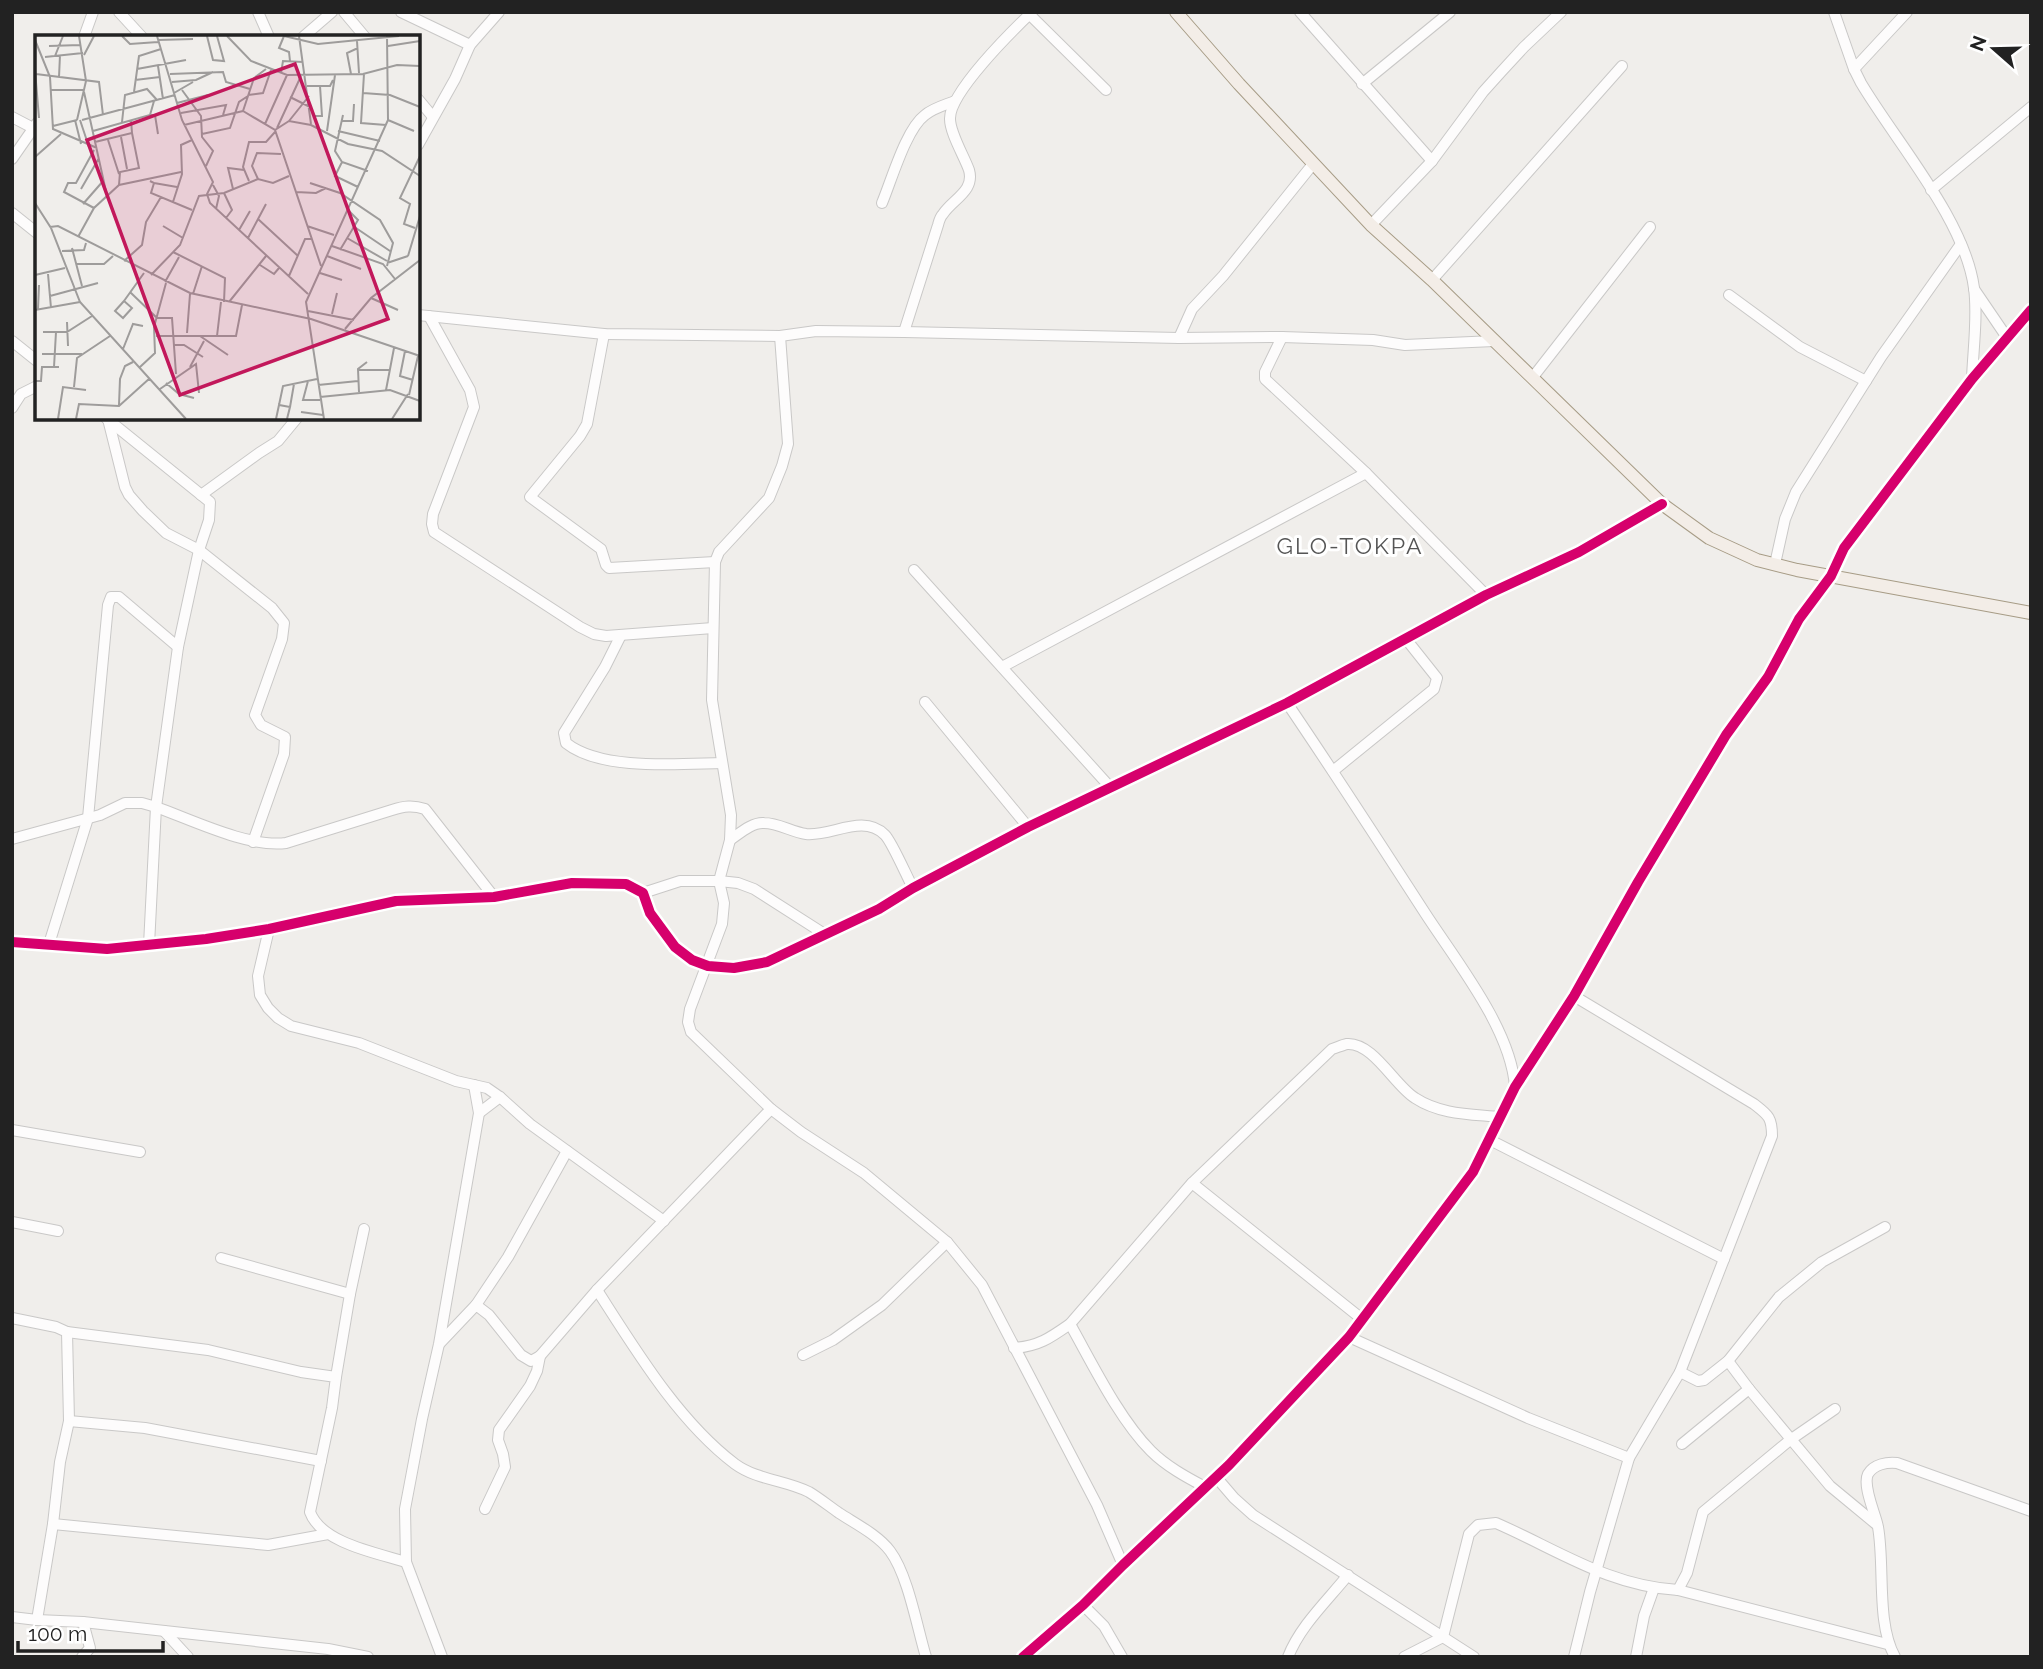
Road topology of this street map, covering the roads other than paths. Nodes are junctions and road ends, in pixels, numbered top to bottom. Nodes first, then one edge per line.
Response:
1 (93, 12) edge
2 (119, 12) edge
3 (258, 12) edge
4 (332, 12) edge
5 (344, 12) edge
6 (401, 12) edge
7 (499, 12) edge
8 (1176, 12) edge
9 (1300, 12) edge
10 (1450, 12) edge
11 (1561, 12) edge
12 (1834, 12) edge
13 (1907, 12) edge
14 (1031, 13) edge
15 (415, 15) edge
16 (85, 35) edge
17 (140, 35) edge
18 (269, 35) edge
19 (305, 35) edge
20 (363, 35) edge
21 (470, 45) junction
22 (1622, 66) dead end
23 (1854, 69) junction
24 (1362, 84) junction
25 (1106, 90) dead end
26 (420, 101) edge
27 (955, 101) junction
28 (2031, 107) edge
29 (12, 117) edge
30 (433, 117) junction
31 (35, 126) edge
32 (420, 141) edge
33 (12, 159) edge
34 (1432, 161) junction
35 (1313, 164) junction
36 (1931, 190) junction
37 (882, 203) dead end
38 (12, 213) edge
39 (1371, 225) junction
40 (1650, 227) dead end
41 (35, 231) edge
42 (1961, 244) junction
43 (1432, 280) junction
44 (1974, 289) junction
45 (1728, 295) dead end
46 (2031, 310) edge
47 (423, 316) edge
48 (904, 332) junction
49 (604, 334) junction
50 (780, 336) junction
51 (2006, 336) junction
52 (1282, 337) junction
53 (1179, 338) junction
54 (12, 341) edge
55 (1494, 341) junction
56 (35, 356) edge
57 (1533, 377) junction
58 (1972, 379) junction
59 (1866, 381) junction
60 (35, 387) edge
61 (12, 408) edge
62 (107, 420) edge
63 (108, 420) edge
64 (295, 420) edge
65 (1366, 473) junction
66 (201, 495) junction
67 (1662, 504) junction
68 (198, 550) junction
69 (715, 562) junction
70 (1775, 564) junction
71 (914, 570) dead end
72 (1831, 576) junction
73 (1486, 595) junction
74 (2031, 613) edge
75 (713, 628) junction
76 (621, 635) junction
77 (1406, 639) junction
78 (178, 647) junction
79 (1002, 667) junction
80 (925, 702) dead end
81 (1287, 703) junction
82 (722, 763) junction
83 (1333, 771) junction
84 (1110, 787) junction
85 (156, 807) junction
86 (88, 818) junction
87 (1028, 827) junction
88 (12, 839) edge
89 (730, 840) junction
90 (253, 842) junction
91 (719, 881) junction
92 (913, 888) junction
93 (643, 893) junction
94 (494, 897) junction
95 (268, 929) junction
96 (826, 935) junction
97 (12, 942) edge
98 (49, 944) junction
99 (149, 945) junction
100 (708, 965) junction
101 (1574, 996) junction
102 (474, 1085) junction
103 (1515, 1087) junction
104 (500, 1097) junction
105 (771, 1109) junction
106 (479, 1113) junction
107 (1500, 1117) junction
108 (12, 1129) edge
109 (1490, 1140) junction
110 (567, 1151) junction
111 (140, 1152) dead end
112 (1192, 1183) junction
113 (664, 1220) junction
114 (12, 1222) edge
115 (1885, 1227) dead end
116 (365, 1229) dead end
117 (58, 1231) dead end
118 (947, 1242) junction
119 (221, 1258) dead end
120 (1724, 1259) junction
121 (597, 1290) junction
122 (350, 1294) junction
123 (476, 1305) junction
124 (12, 1318) edge
125 (1362, 1319) junction
126 (1070, 1324) junction
127 (67, 1332) junction
128 (1349, 1337) junction
129 (439, 1344) junction
130 (1014, 1348) junction
131 (803, 1355) dead end
132 (540, 1356) junction
133 (1728, 1361) junction
134 (1680, 1372) junction
135 (336, 1377) junction
136 (1749, 1389) junction
137 (1835, 1409) dead end
138 (69, 1421) junction
139 (1790, 1440) junction
140 (1682, 1444) dead end
141 (1629, 1458) junction
142 (321, 1461) junction
143 (1216, 1477) junction
144 (1205, 1487) junction
145 (485, 1509) dead end
146 (2031, 1511) edge
147 (52, 1524) junction
148 (1878, 1526) junction
149 (328, 1534) junction
150 (406, 1562) junction
151 (1122, 1565) junction
152 (1597, 1572) junction
153 (1348, 1575) junction
154 (1654, 1588) junction
155 (1678, 1590) junction
156 (1083, 1605) junction
157 (12, 1617) edge
158 (37, 1620) junction
159 (83, 1622) junction
160 (164, 1631) junction
161 (1443, 1637) junction
162 (1888, 1644) junction
163 (90, 1648) junction
164 (330, 1653) edge
165 (82, 1657) edge
166 (100, 1657) edge
167 (188, 1657) edge
168 (368, 1657) edge
169 (442, 1657) edge
170 (926, 1657) edge
171 (1023, 1657) edge
172 (1122, 1657) edge
173 (1288, 1657) edge
174 (1404, 1657) edge
175 (1474, 1657) edge
176 (1574, 1657) edge
177 (1636, 1657) edge
178 (1895, 1657) edge

1 - 16 street
2 - 17 street
3 - 18 street
4 - 19 street
5 - 20 street
6 - 15 street
7 - 21 street
8 - 35 main road
9 - 24 street
10 - 24 street
11 - 34 street
12 - 23 street
13 - 23 street
14 - 25 street
14 - 27 street
15 - 21 street
21 - 30 street
22 - 43 street
23 - 36 street
24 - 34 street
26 - 30 street
27 - 37 street
27 - 48 street
28 - 36 street
29 - 31 street
30 - 32 street
31 - 33 street
34 - 39 street
35 - 39 main road
35 - 53 street
36 - 42 street
38 - 41 street
39 - 43 main road
40 - 57 street
42 - 44 street
42 - 59 street
43 - 55 main road
44 - 51 street
44 - 58 street
45 - 59 street
46 - 51 street
47 - 49 street
47 - 76 street
48 - 50 street
48 - 53 street
49 - 50 street
49 - 69 street
50 - 69 street
51 - 58 street
52 - 53 street
52 - 55 street
52 - 65 street
54 - 56 street
55 - 57 main road
57 - 67 main road
58 - 72 street
59 - 70 street
60 - 61 street
62 - 68 street
63 - 66 street
64 - 66 street
65 - 73 street
65 - 79 street
66 - 68 street
67 - 70 main road
67 - 73 street
68 - 78 street
68 - 90 street
69 - 75 street
70 - 72 main road
71 - 79 street
72 - 74 main road
72 - 101 street
73 - 77 street
75 - 76 street
75 - 82 street
76 - 82 street
77 - 81 street
77 - 83 street
78 - 85 street
78 - 86 street
79 - 84 street
80 - 87 street
81 - 83 street
81 - 84 street
82 - 89 street
83 - 103 street
84 - 87 street
85 - 86 street
85 - 90 street
85 - 99 street
86 - 88 street
86 - 98 street
87 - 92 street
89 - 91 street
89 - 92 street
90 - 94 street
91 - 93 street
91 - 96 street
91 - 100 street
92 - 96 street
93 - 94 street
93 - 100 street
94 - 95 street
95 - 99 street
95 - 102 street
96 - 100 street
97 - 98 street
98 - 99 street
100 - 105 street
101 - 103 street
101 - 120 street
102 - 104 street
102 - 106 street
103 - 107 street
104 - 106 street
104 - 110 street
105 - 113 street
105 - 118 street
106 - 129 street
107 - 109 street
107 - 112 street
108 - 111 street
109 - 120 street
109 - 125 street
110 - 113 street
110 - 123 street
112 - 125 street
112 - 126 street
113 - 121 street
114 - 117 street
115 - 133 street
116 - 122 street
118 - 130 street
118 - 131 street
119 - 122 street
120 - 134 street
121 - 132 street
121 - 170 street
122 - 135 street
123 - 129 street
123 - 132 street
124 - 127 street
125 - 128 street
126 - 130 street
126 - 144 street
127 - 135 street
127 - 138 street
128 - 141 street
128 - 143 street
129 - 150 street
130 - 151 street
132 - 145 street
133 - 134 street
133 - 136 street
134 - 141 street
135 - 142 street
136 - 139 street
136 - 140 street
137 - 139 street
138 - 142 street
138 - 147 street
139 - 148 street
139 - 155 street
141 - 152 street
142 - 149 street
143 - 144 street
143 - 153 street
144 - 151 street
146 - 148 street
147 - 149 street
147 - 158 street
148 - 162 street
149 - 150 street
150 - 169 street
151 - 156 street
152 - 154 street
152 - 161 street
152 - 176 street
153 - 161 street
153 - 173 street
154 - 155 street
154 - 177 street
155 - 162 street
156 - 171 street
156 - 172 street
157 - 158 street
158 - 159 street
159 - 160 street
159 - 163 street
160 - 164 street
160 - 167 street
161 - 174 street
161 - 175 street
162 - 178 street
163 - 165 street
163 - 166 street
164 - 168 street

